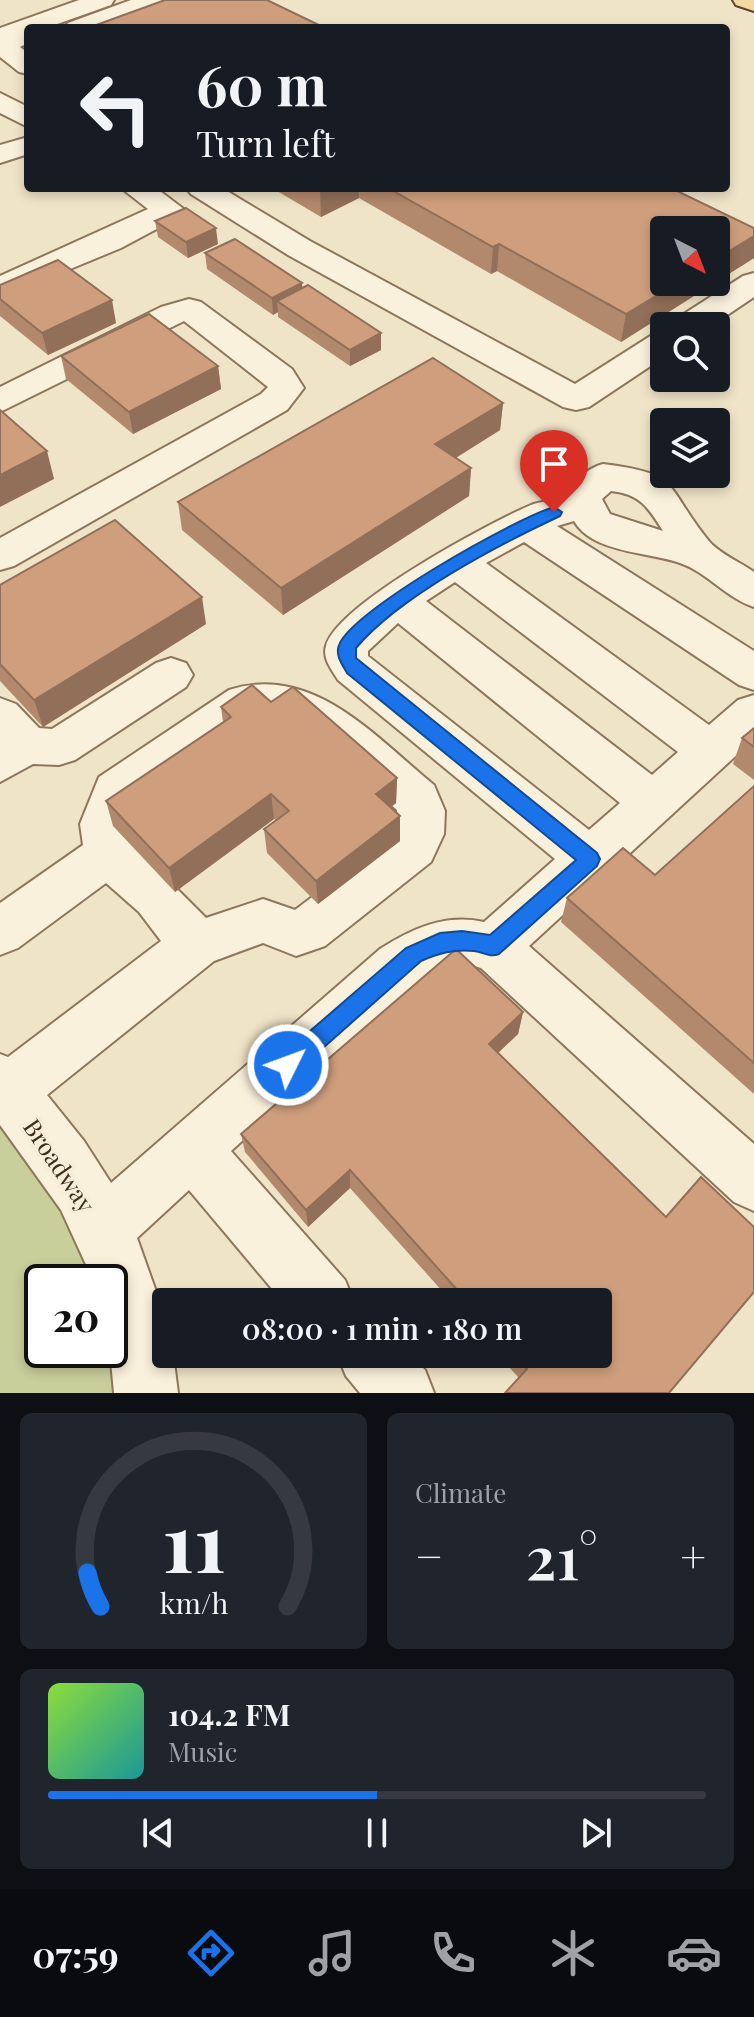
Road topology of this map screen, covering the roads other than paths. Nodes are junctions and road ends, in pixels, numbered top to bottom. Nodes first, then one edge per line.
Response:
1 (102, 0) edge
2 (124, 0) edge
3 (745, 0) edge
4 (754, 4) edge
5 (160, 9) edge
6 (57, 24) edge
7 (59, 24) edge
8 (94, 24) edge
9 (145, 24) edge
10 (24, 89) edge
11 (0, 100) edge
12 (24, 116) edge
13 (24, 146) edge
14 (0, 154) edge
15 (142, 192) edge
16 (208, 192) edge
17 (754, 283) edge
18 (0, 288) edge
19 (709, 312) edge
20 (650, 351) edge
21 (0, 401) edge
22 (586, 505) junction
23 (537, 520) junction
24 (695, 552) junction
25 (0, 556) edge
26 (458, 563) junction
27 (754, 592) edge
28 (399, 602) junction
29 (754, 673) edge
30 (171, 675) dead end
31 (754, 712) edge
32 (9, 742) edge
33 (710, 751) junction
34 (653, 802) junction
35 (109, 854) junction
36 (590, 859) junction
37 (0, 932) edge
38 (197, 944) junction
39 (492, 947) junction
40 (4, 1086) edge
41 (192, 1150) junction
42 (754, 1182) edge
43 (102, 1230) junction
44 (311, 1288) edge
45 (380, 1368) edge
46 (146, 1393) edge
47 (402, 1393) edge

1 - 7 street
2 - 6 street
3 - 4 main road
5 - 8 street
5 - 9 street
10 - 11 street
11 - 12 street
13 - 14 street
15 - 18 street
16 - 20 street
17 - 19 street
21 - 25 street
22 - 23 street
22 - 24 street
22 - 24 street
23 - 26 street
23 - 29 street
24 - 27 street
26 - 28 street
26 - 33 street
28 - 34 street
28 - 36 street
30 - 32 street
31 - 33 street
33 - 34 street
34 - 36 street
35 - 37 street
35 - 38 street
35 - 38 street
36 - 39 street
38 - 40 street
39 - 41 street
39 - 42 street
40 - 43 street, Broadway
41 - 43 street
41 - 44 street
43 - 46 street, Broadway
45 - 47 street

